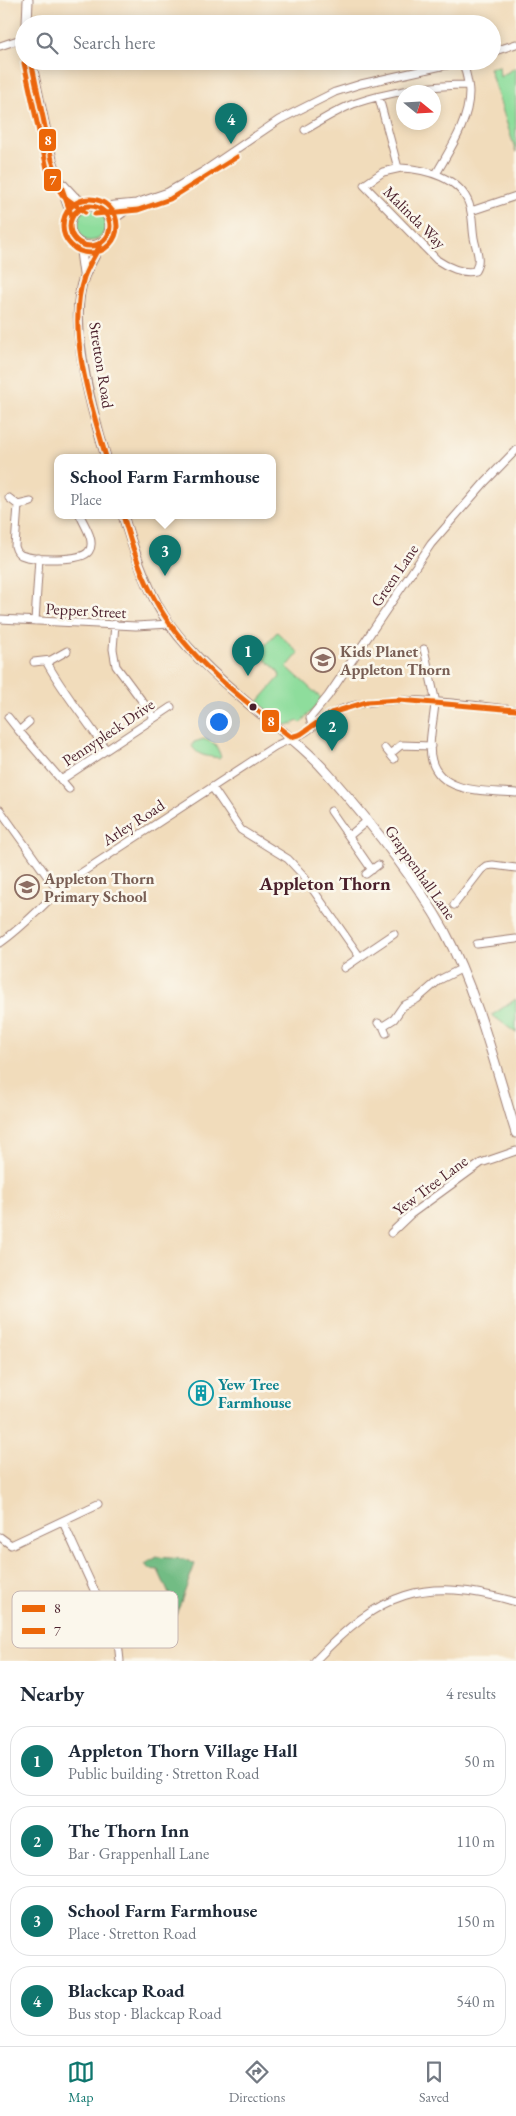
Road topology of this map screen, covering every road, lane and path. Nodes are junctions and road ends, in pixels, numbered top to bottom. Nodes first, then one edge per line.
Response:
1 (28, 0) edge
2 (28, 15) edge
3 (15, 41) edge
4 (515, 44) edge
5 (0, 46) edge
6 (501, 49) edge
7 (33, 70) edge
8 (424, 70) edge
9 (466, 70) edge
10 (468, 85) junction
11 (379, 98) junction
12 (305, 130) dead end
13 (398, 168) junction
14 (436, 174) junction
15 (59, 179) junction
16 (516, 196) edge
17 (136, 203) junction
18 (92, 207) junction
19 (471, 211) junction
20 (72, 217) junction
21 (109, 230) junction
22 (101, 242) junction
23 (80, 244) junction
24 (84, 277) junction
25 (516, 450) edge
26 (105, 454) edge
27 (9, 498) dead end
28 (30, 502) dead end
29 (18, 505) junction
30 (82, 519) edge
31 (124, 519) edge
32 (39, 558) junction
33 (0, 619) edge
34 (35, 621) junction
35 (116, 624) junction
36 (170, 624) junction
37 (424, 649) dead end
38 (67, 651) dead end
39 (34, 662) dead end
40 (46, 662) junction
41 (436, 703) junction
42 (171, 707) dead end
43 (516, 710) edge
44 (8, 717) dead end
45 (154, 717) junction
46 (29, 722) dead end
47 (312, 726) junction
48 (19, 730) junction
49 (291, 737) junction
50 (431, 746) junction
51 (106, 750) junction
52 (390, 754) dead end
53 (62, 780) junction
54 (212, 787) junction
55 (69, 789) dead end
56 (516, 793) edge
57 (0, 810) edge
58 (331, 811) dead end
59 (367, 822) junction
60 (349, 836) junction
61 (516, 868) edge
62 (372, 870) dead end
63 (58, 890) junction
64 (454, 906) dead end
65 (394, 934) dead end
66 (516, 939) edge
67 (0, 943) edge
68 (475, 945) dead end
69 (360, 957) junction
70 (344, 968) dead end
71 (461, 969) junction
72 (382, 1027) dead end
73 (516, 1133) edge
74 (516, 1151) edge
75 (391, 1233) dead end
76 (98, 1504) dead end
77 (63, 1522) junction
78 (0, 1537) edge
79 (95, 1591) edge
80 (516, 1602) edge
81 (119, 1648) edge
82 (120, 1661) edge
83 (315, 1661) edge

1 - 2 main road
3 - 5 street
4 - 6 street
7 - 15 main road
8 - 17 street
9 - 10 street
10 - 11 street
10 - 14 street
11 - 12 street
11 - 13 street
13 - 14 street
13 - 19 street, Malinda Way
14 - 19 street
15 - 18 main road
15 - 20 main road
16 - 19 street
17 - 18 street
17 - 21 street
18 - 20 main road
18 - 21 main road
20 - 23 main road
21 - 22 main road
22 - 23 main road
22 - 24 main road, Stretton Road
23 - 24 main road, Stretton Road
24 - 26 main road, Stretton Road
25 - 47 street, Green Lane
27 - 29 street
28 - 29 street
29 - 32 street
30 - 32 street
31 - 36 main road
32 - 34 street
33 - 34 street, Pepper Street
34 - 35 street, Pepper Street
35 - 36 street, Pepper Street
35 - 45 street
36 - 49 main road
37 - 41 street
38 - 40 street
39 - 40 street
40 - 51 street
41 - 43 street, Arley Road
41 - 47 street, Arley Road
41 - 50 street
42 - 45 street, Pennypleck Drive
44 - 48 street
45 - 51 street, Pennypleck Drive
46 - 48 street
47 - 49 street, Arley Road
48 - 53 street
49 - 54 street, Arley Road
49 - 59 main road, Grappenhall Lane
50 - 52 street
50 - 56 street
51 - 53 street, Pennypleck Drive
53 - 55 street
54 - 63 street, Arley Road
54 - 69 street
57 - 63 street
58 - 60 street
59 - 60 street
59 - 71 main road, Grappenhall Lane
60 - 62 street
61 - 64 street
63 - 67 street, Arley Road
65 - 69 street
66 - 68 street
69 - 70 street
71 - 72 street
71 - 73 main road, Grappenhall Lane
74 - 75 street, Yew Tree Lane
76 - 77 street
77 - 78 street
77 - 79 street
80 - 83 street
81 - 82 street

